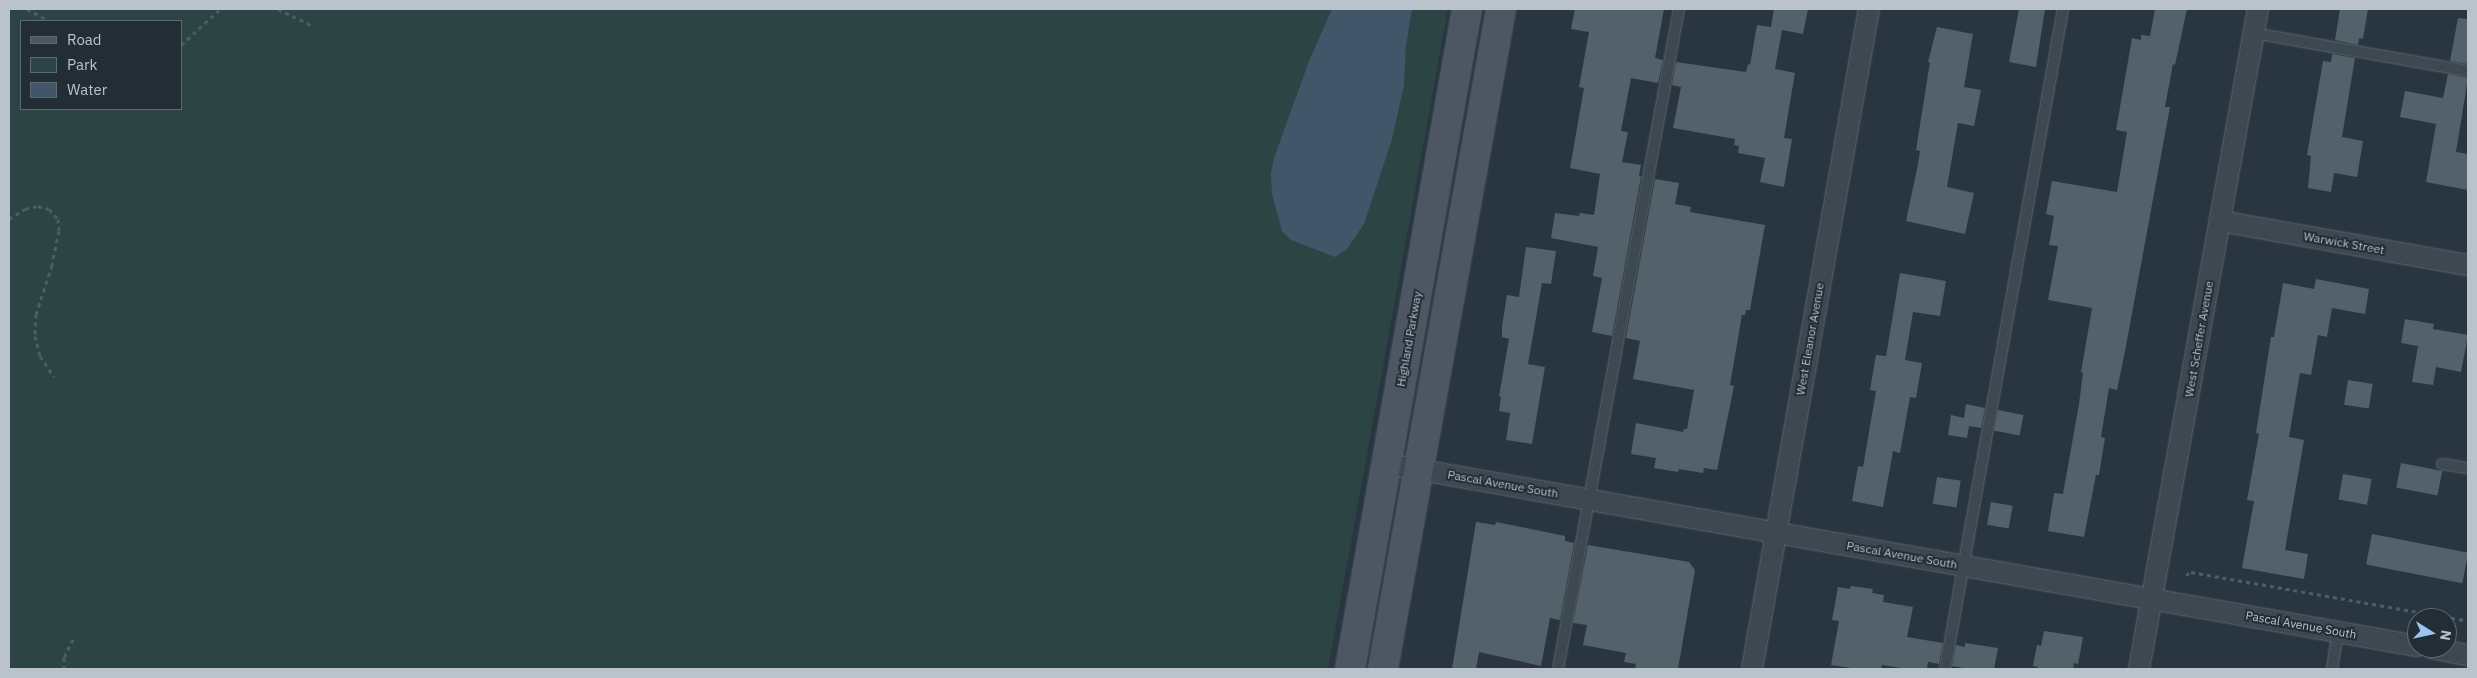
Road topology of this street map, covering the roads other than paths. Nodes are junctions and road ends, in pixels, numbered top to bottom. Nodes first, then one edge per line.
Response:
1 (1467, 9) edge
2 (1501, 9) edge
3 (1679, 9) edge
4 (1869, 9) edge
5 (2063, 9) edge
6 (2258, 9) edge
7 (2253, 34) junction
8 (2468, 72) edge
9 (2220, 221) junction
10 (2468, 265) edge
11 (1387, 464) junction
12 (2442, 464) dead end
13 (2468, 468) edge
14 (1418, 469) junction
15 (1588, 499) junction
16 (1776, 532) junction
17 (1964, 566) junction
18 (2152, 599) junction
19 (2338, 632) junction
20 (2407, 644) edge
21 (1350, 669) edge
22 (1383, 669) edge
23 (1558, 669) edge
24 (1752, 669) edge
25 (1945, 669) edge
26 (2139, 669) edge
27 (2332, 669) edge

1 - 11 street, Highland Parkway
2 - 14 street
3 - 15 lane
4 - 16 street, West Eleanor Avenue
5 - 17 lane
6 - 7 street, West Scheffer Avenue
7 - 8 lane
7 - 9 street, West Scheffer Avenue
9 - 10 street, Warwick Street
9 - 18 street, West Scheffer Avenue
11 - 14 street, Pascal Avenue South
11 - 21 street, Highland Parkway
12 - 13 lane
14 - 15 street, Pascal Avenue South
14 - 22 street
15 - 16 street, Pascal Avenue South
15 - 23 lane
16 - 17 street, Pascal Avenue South
16 - 24 street, West Eleanor Avenue
17 - 18 street, Pascal Avenue South
17 - 25 lane
18 - 19 street, Pascal Avenue South
18 - 26 street, West Scheffer Avenue
19 - 20 street, Pascal Avenue South
19 - 27 lane

